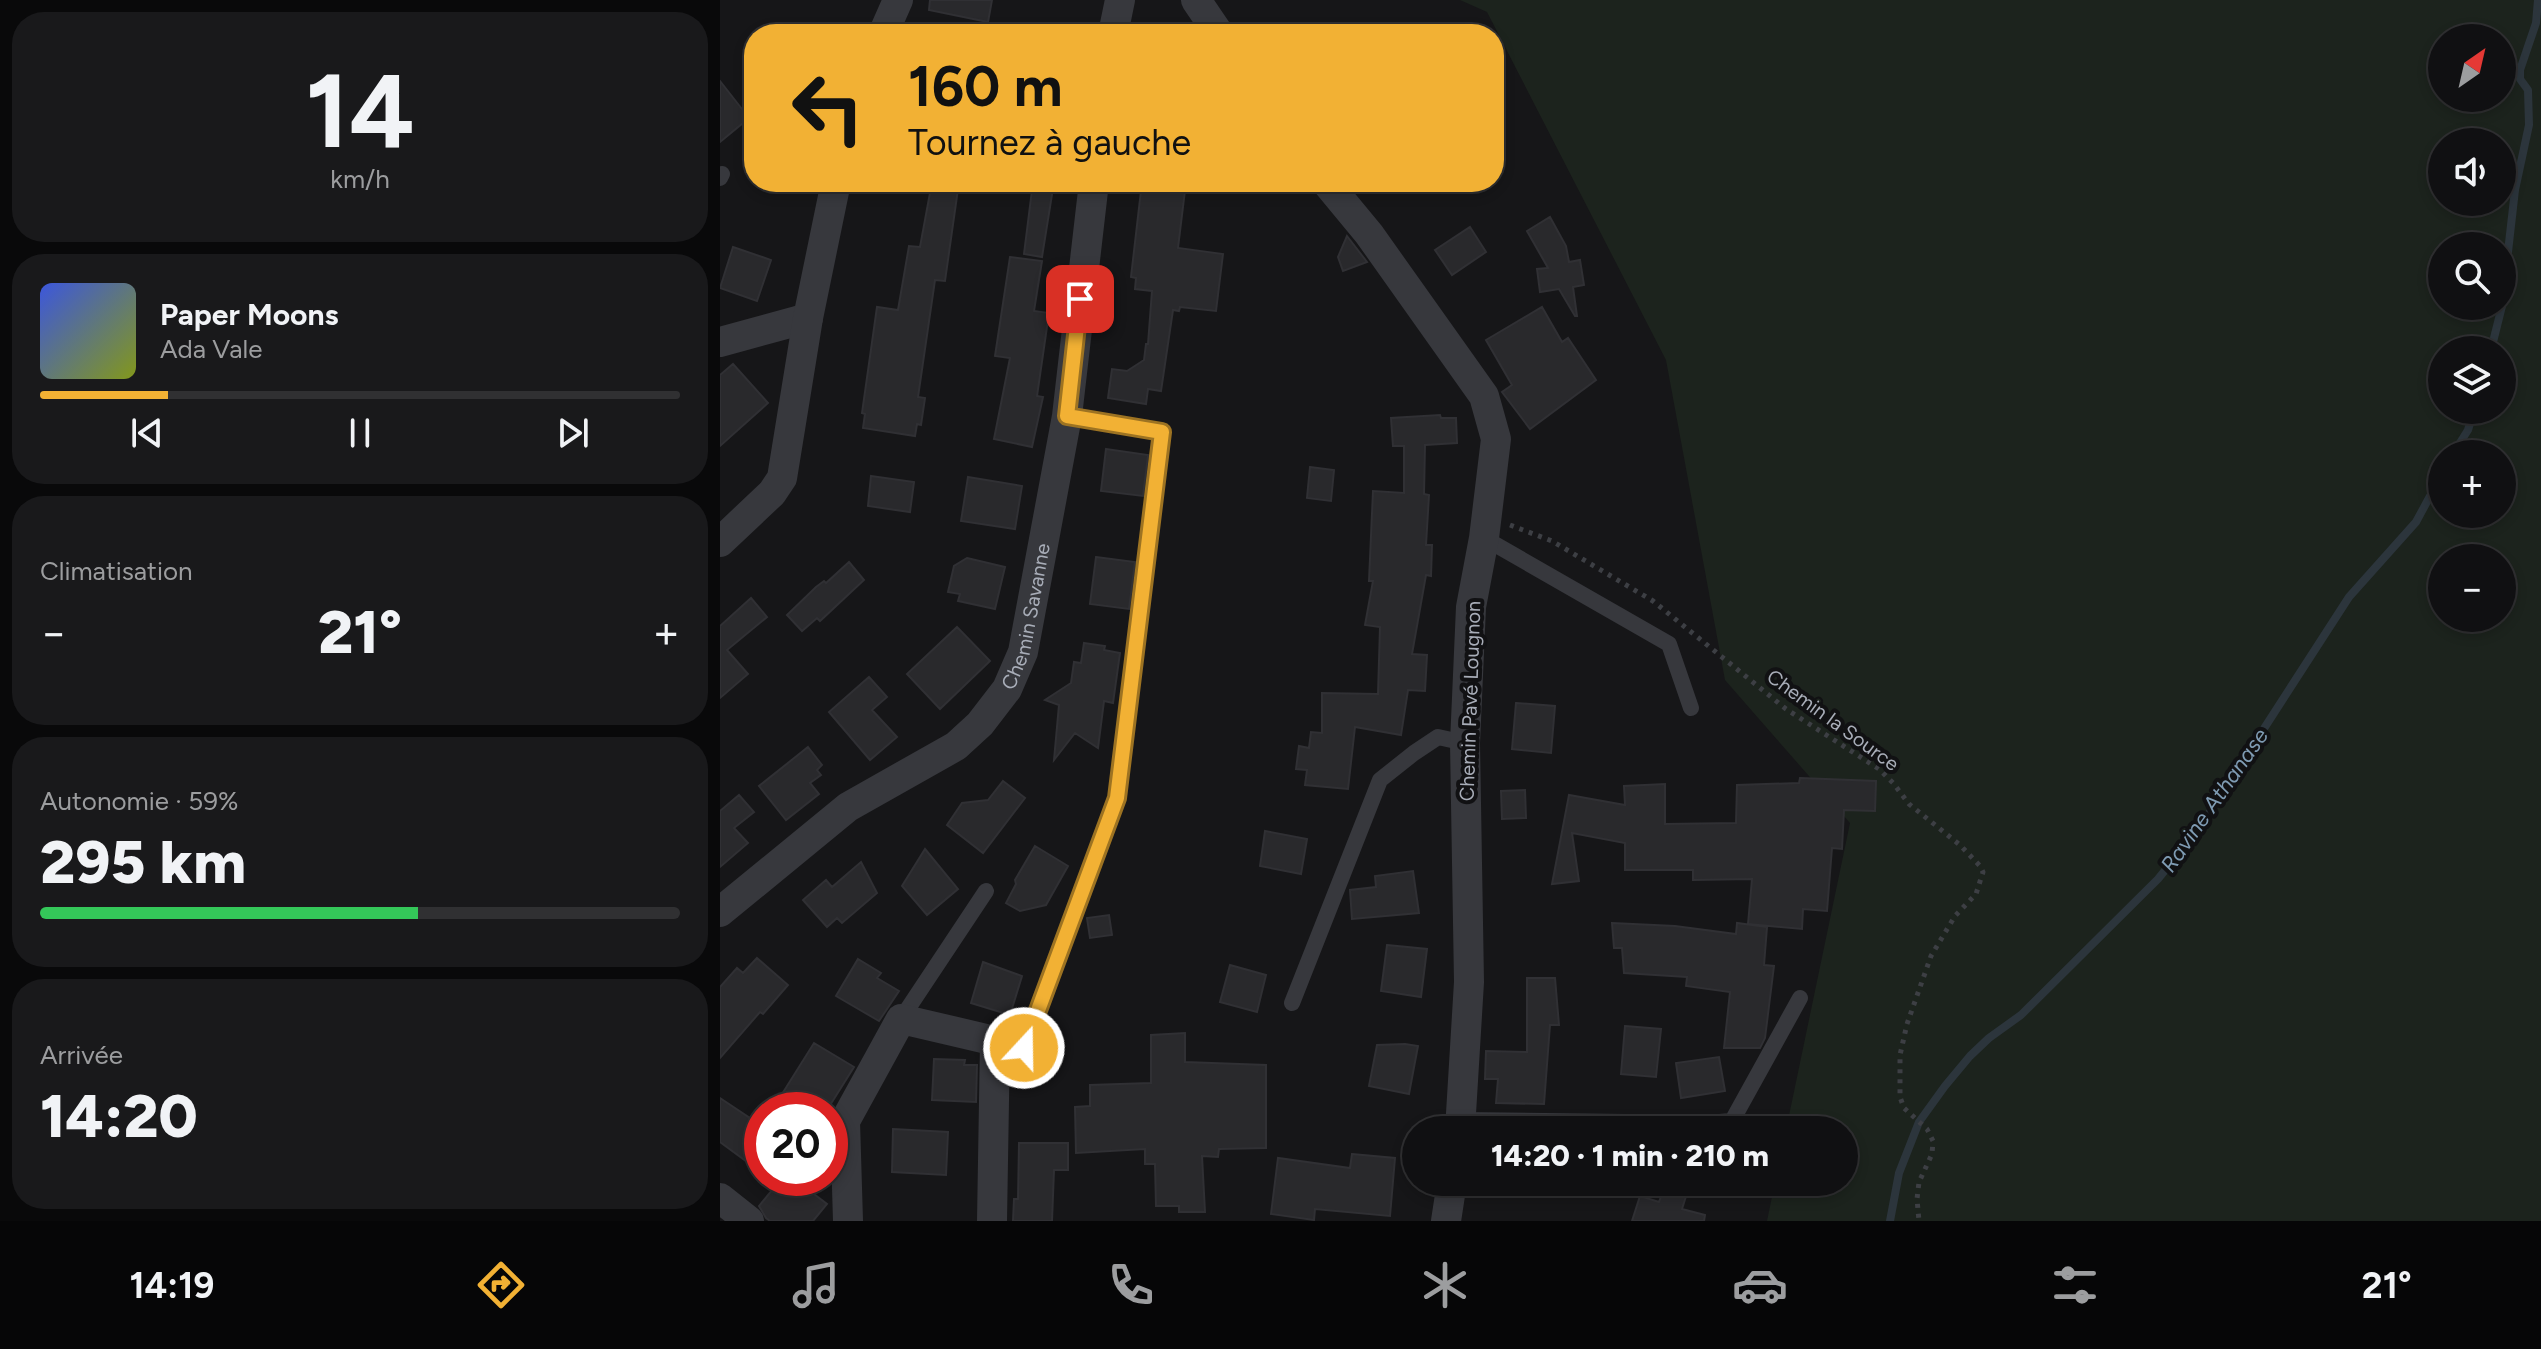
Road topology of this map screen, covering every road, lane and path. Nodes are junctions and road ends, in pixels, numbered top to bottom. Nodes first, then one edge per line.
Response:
1 (898, 0) edge
2 (1120, 0) edge
3 (1196, 0) edge
4 (887, 24) edge
5 (1115, 24) edge
6 (1212, 24) edge
7 (834, 192) edge
8 (1093, 192) edge
9 (1334, 192) edge
10 (808, 318) junction
11 (720, 342) edge
12 (1067, 416) junction
13 (1487, 508) junction
14 (1484, 538) junction
15 (720, 542) edge
16 (1691, 708) dead end
17 (1465, 743) junction
18 (986, 891) dead end
19 (720, 912) edge
20 (1800, 998) dead end
21 (1292, 1003) dead end
22 (901, 1019) junction
23 (995, 1041) junction
24 (1462, 1116) edge
25 (1735, 1116) edge
26 (1450, 1196) edge
27 (720, 1198) edge
28 (749, 1221) edge
29 (848, 1221) edge
30 (992, 1221) edge
31 (1446, 1221) edge
32 (1919, 1221) edge

1 - 4 street
2 - 5 street
3 - 6 street
7 - 10 street
8 - 12 street, Chemin Savanne
9 - 13 street, Chemin Pavé Lougnon
10 - 11 street
10 - 15 street
12 - 19 street, Chemin Savanne
12 - 23 lane
13 - 14 street, Chemin Pavé Lougnon
13 - 32 path, Chemin la Source
14 - 16 lane
14 - 17 street, Chemin Pavé Lougnon
17 - 21 lane
17 - 24 street, Chemin Pavé Lougnon
18 - 22 lane
20 - 25 lane
22 - 23 street
22 - 29 street
23 - 30 street
26 - 31 street
27 - 28 street

